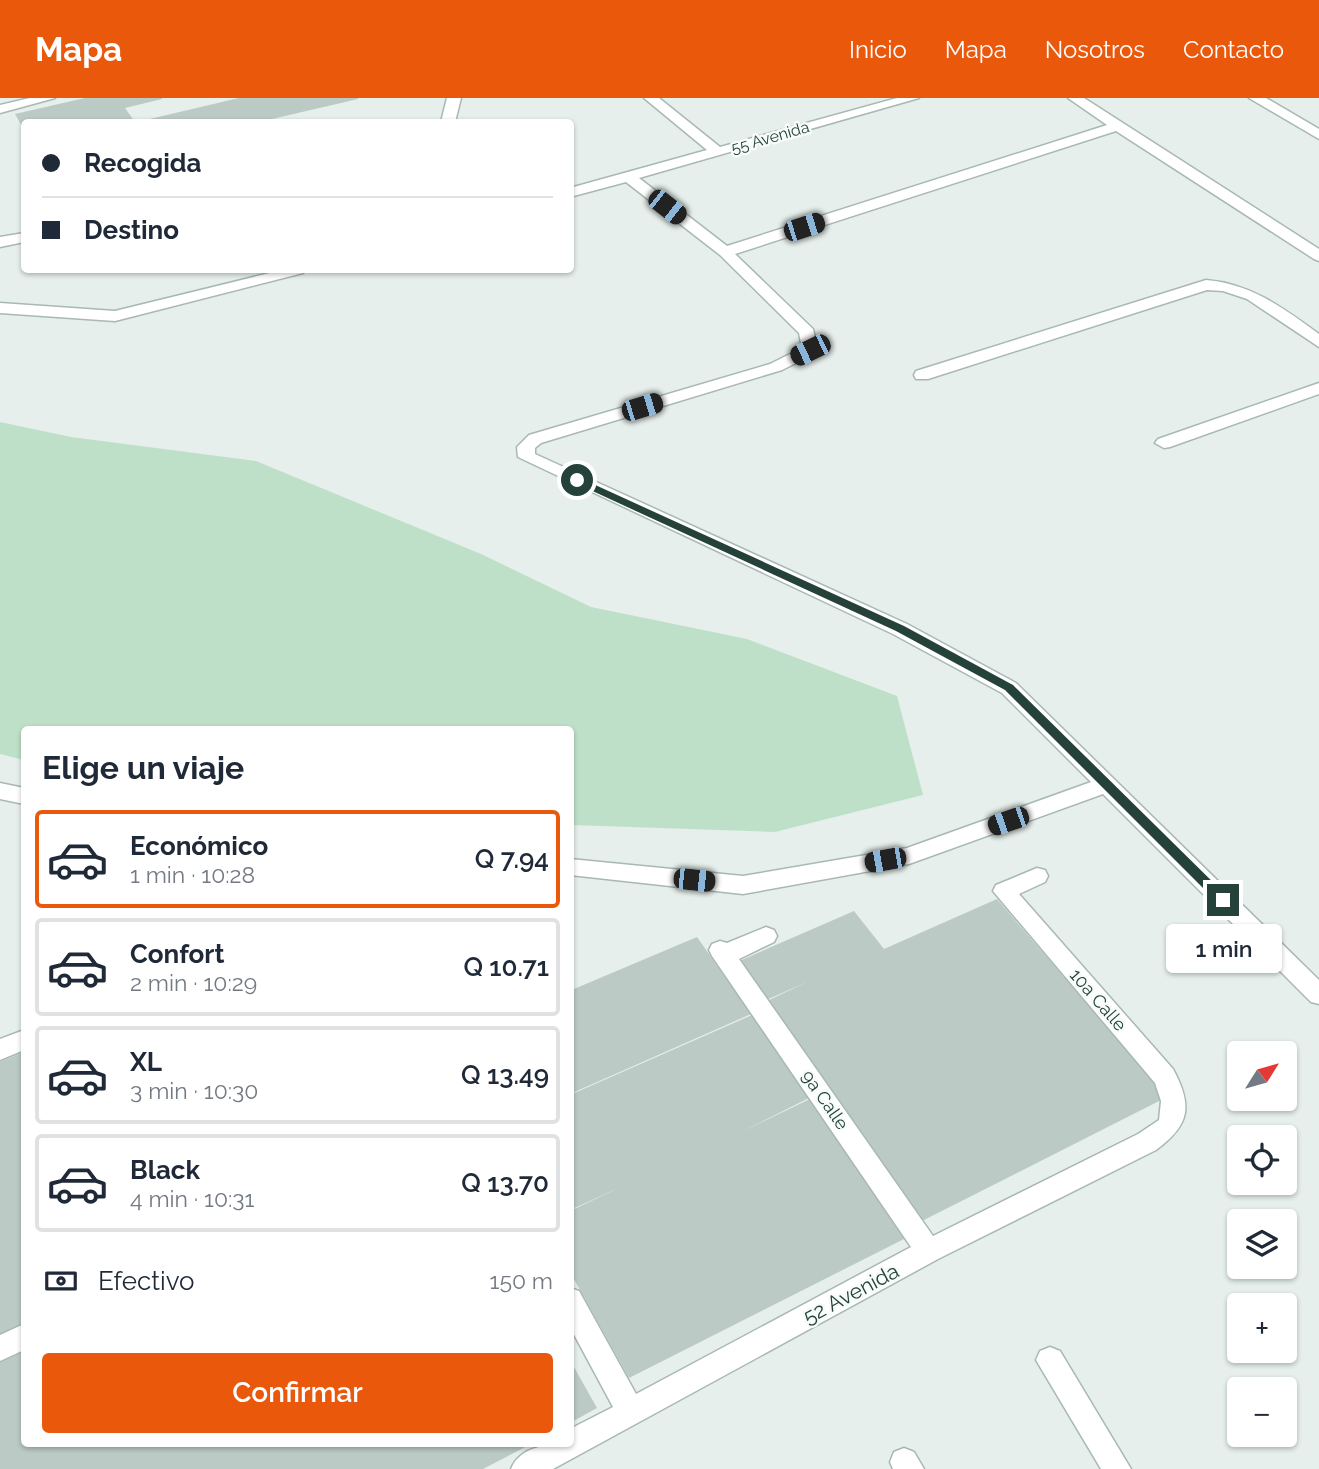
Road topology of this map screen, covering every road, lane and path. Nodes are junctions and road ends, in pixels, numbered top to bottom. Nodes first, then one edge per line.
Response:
1 (48, 98) edge
2 (454, 98) edge
3 (651, 98) edge
4 (912, 98) edge
5 (1075, 98) edge
6 (1256, 98) edge
7 (0, 109) edge
8 (449, 119) edge
9 (1117, 125) junction
10 (1319, 135) edge
11 (718, 152) junction
12 (629, 177) junction
13 (574, 193) edge
14 (21, 238) edge
15 (0, 242) edge
16 (725, 252) junction
17 (1319, 256) edge
18 (286, 273) edge
19 (0, 308) edge
20 (1319, 342) edge
21 (922, 375) dead end
22 (1319, 388) edge
23 (1164, 443) dead end
24 (1107, 785) junction
25 (0, 791) edge
26 (21, 795) edge
27 (574, 867) edge
28 (1037, 876) dead end
29 (766, 936) dead end
30 (1319, 995) edge
31 (21, 1041) edge
32 (0, 1050) edge
33 (1173, 1117) joint
34 (929, 1251) junction
35 (574, 1307) edge
36 (21, 1338) edge
37 (0, 1348) edge
38 (1050, 1360) dead end
39 (631, 1413) junction
40 (574, 1443) edge
41 (566, 1447) edge
42 (524, 1469) edge
43 (1117, 1469) edge

1 - 7 street
2 - 8 street
3 - 11 street
4 - 11 street, 55 Avenida
5 - 9 street
6 - 10 street
9 - 16 street
9 - 17 street
11 - 12 street, 55 Avenida
12 - 13 street, 55 Avenida
12 - 16 street
14 - 15 street
16 - 24 street
18 - 19 street
20 - 21 street
22 - 23 street
24 - 27 street
24 - 30 street
25 - 26 street
28 - 33 street, 10a Calle
29 - 34 street, 9a Calle
31 - 32 street
33 - 34 street, 52 Avenida
34 - 39 street, 52 Avenida
35 - 39 street
36 - 37 street
38 - 43 street
39 - 40 street, 52 Avenida
41 - 42 street, 52 Avenida

